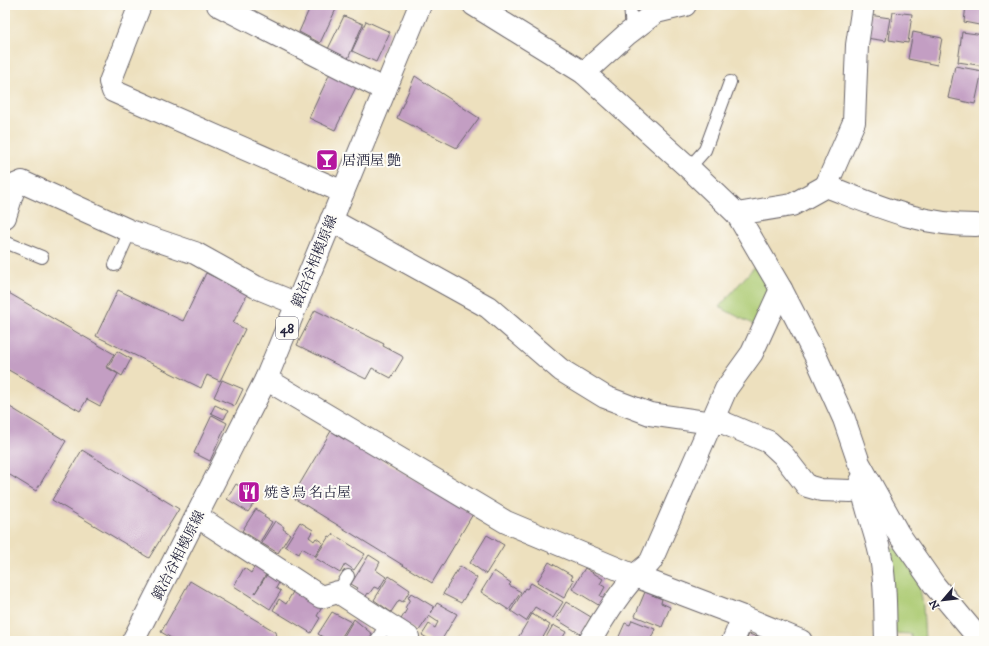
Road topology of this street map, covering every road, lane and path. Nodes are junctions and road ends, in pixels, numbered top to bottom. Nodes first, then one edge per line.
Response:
1 (140, 5) edge
2 (218, 5) edge
3 (420, 5) edge
4 (474, 5) edge
5 (630, 5) edge
6 (685, 5) edge
7 (863, 5) edge
8 (632, 30) junction
9 (584, 73) junction
10 (730, 82) dead end
11 (385, 90) junction
12 (689, 168) junction
13 (826, 186) junction
14 (343, 192) junction
15 (6, 209) edge
16 (736, 214) junction
17 (331, 220) junction
18 (980, 225) edge
19 (130, 230) junction
20 (5, 242) edge
21 (42, 257) dead end
22 (115, 265) dead end
23 (781, 289) junction
24 (297, 304) junction
25 (266, 379) junction
26 (712, 423) junction
27 (859, 463) junction
28 (862, 487) junction
29 (198, 517) junction
30 (635, 576) junction
31 (743, 617) junction
32 (408, 637) dead end
33 (133, 641) edge
34 (590, 641) edge
35 (733, 641) edge
36 (801, 641) edge
37 (886, 641) edge
38 (983, 641) edge

1 - 14 street
2 - 11 street
3 - 11 street, 鍛冶谷相模原線 / 48
4 - 9 street
5 - 8 lane
6 - 8 street
7 - 13 street
8 - 9 street
9 - 12 street
10 - 12 lane
11 - 14 street, 鍛冶谷相模原線 / 48
12 - 16 street
13 - 16 street
13 - 18 street
14 - 17 street, 鍛冶谷相模原線 / 48
15 - 19 street
16 - 23 street
17 - 24 street, 鍛冶谷相模原線 / 48
17 - 26 street
19 - 22 lane
19 - 24 street
20 - 21 lane
23 - 26 street
23 - 27 street
24 - 25 street, 鍛冶谷相模原線 / 48
25 - 29 street, 鍛冶谷相模原線 / 48
25 - 30 street
26 - 28 street
26 - 30 street
27 - 28 street
27 - 38 street
28 - 37 street
29 - 32 street
29 - 33 street, 鍛冶谷相模原線 / 48
30 - 31 street
30 - 34 street
31 - 35 street
31 - 36 street

